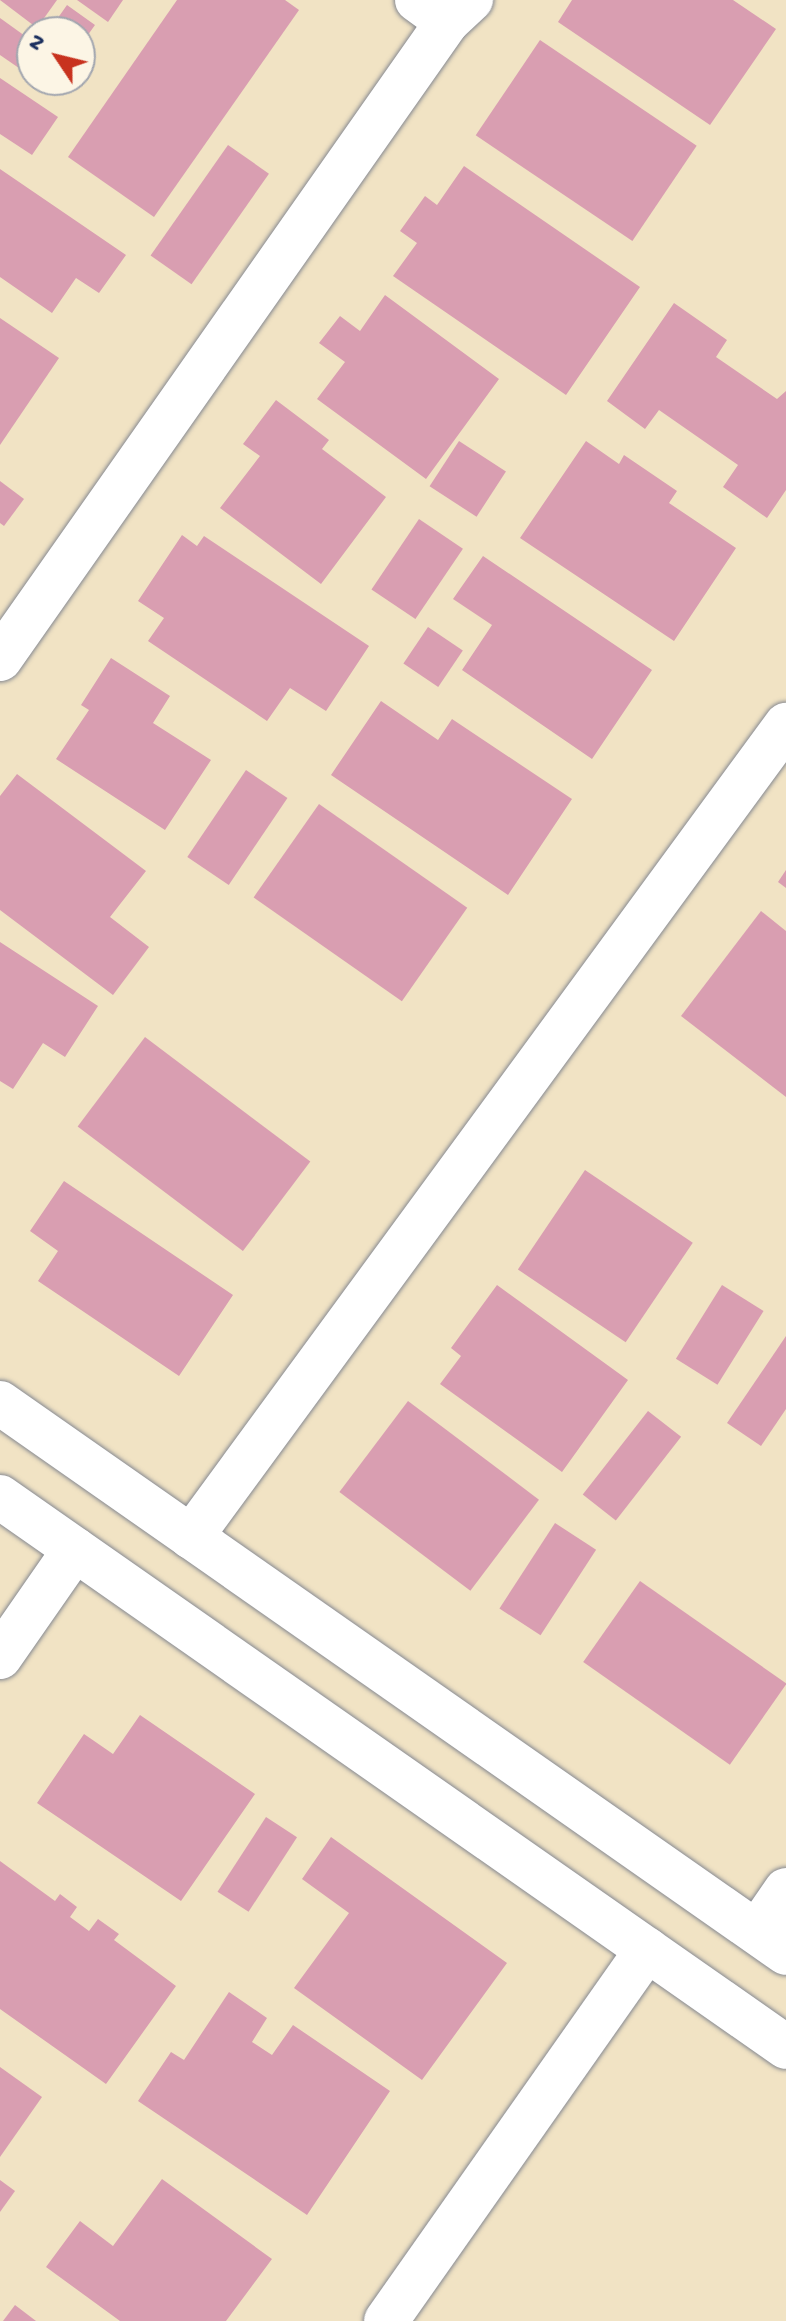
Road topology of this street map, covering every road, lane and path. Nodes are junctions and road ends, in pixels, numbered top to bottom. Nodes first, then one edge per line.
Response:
1 (445, 7) edge
2 (0, 659) edge
3 (786, 725) edge
4 (0, 1403) edge
5 (0, 1497) edge
6 (191, 1537) junction
7 (75, 1549) junction
8 (0, 1657) edge
9 (786, 1890) edge
10 (771, 1943) edge
11 (647, 1950) junction
12 (786, 2047) edge
13 (386, 2321) edge

1 - 2 street
3 - 6 street
4 - 6 street
5 - 7 street
6 - 10 street
7 - 8 street
7 - 11 street
9 - 10 street
11 - 12 street
11 - 13 street

